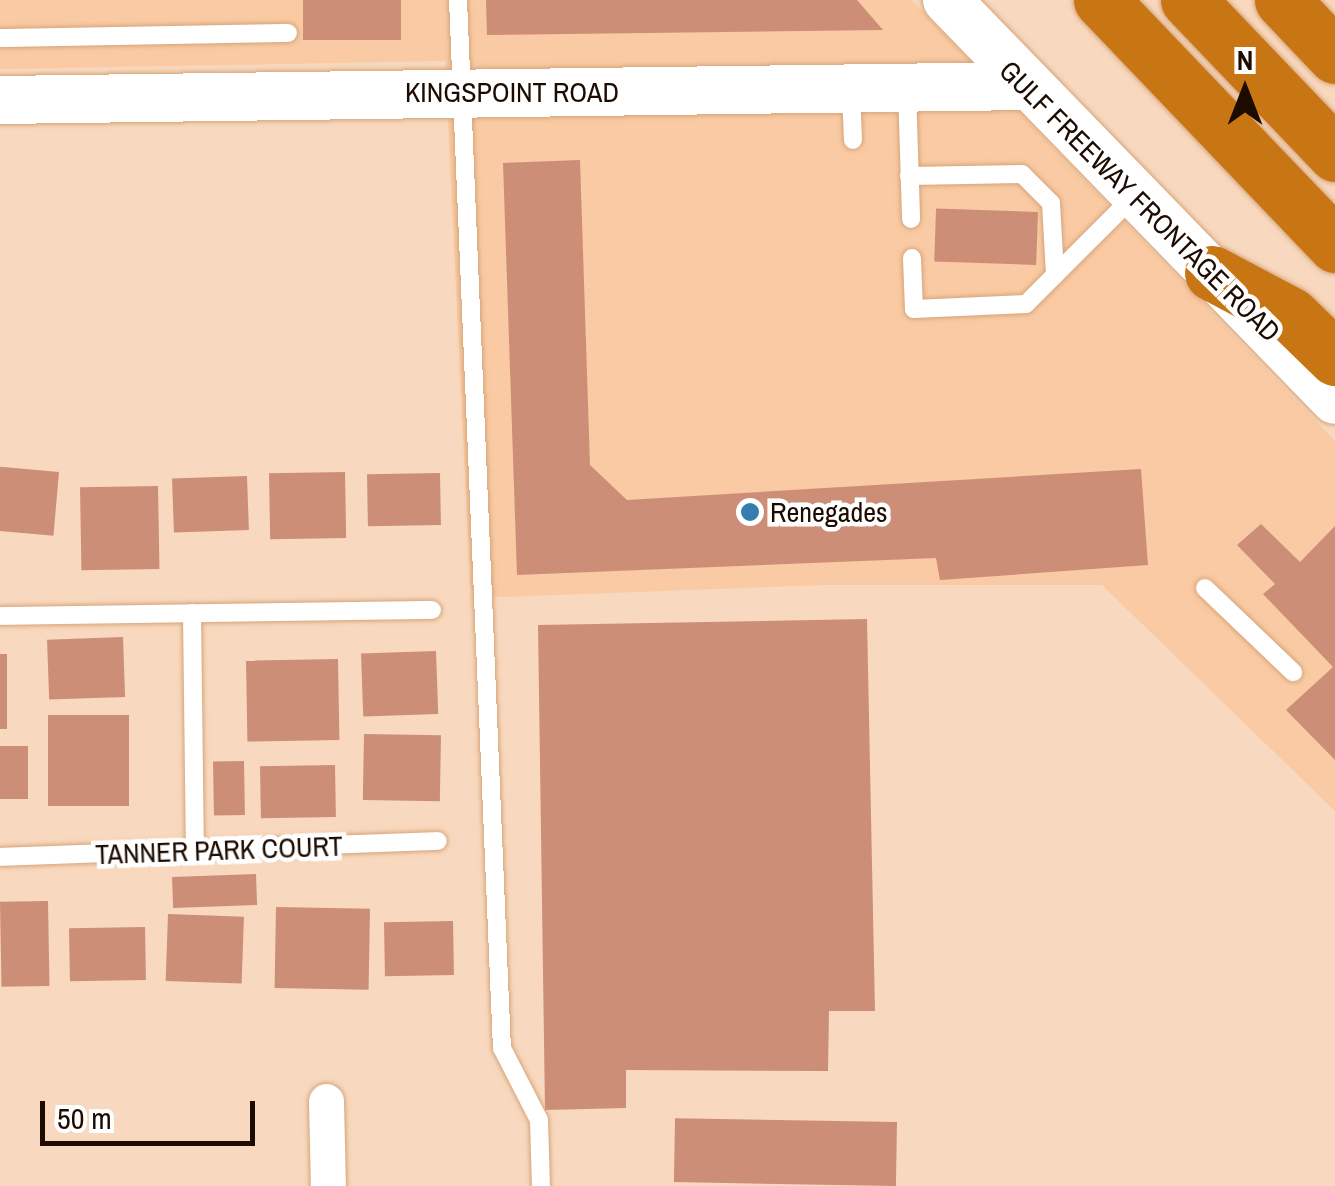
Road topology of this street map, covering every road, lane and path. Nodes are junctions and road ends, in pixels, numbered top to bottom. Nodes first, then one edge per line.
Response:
1 (458, 0) edge
2 (947, 0) edge
3 (1101, 0) edge
4 (1188, 0) edge
5 (1282, 0) edge
6 (288, 33) dead end
7 (0, 38) edge
8 (1335, 56) edge
9 (1025, 86) junction
10 (907, 89) junction
11 (851, 90) junction
12 (460, 92) junction
13 (0, 100) edge
14 (853, 140) dead end
15 (1335, 154) edge
16 (909, 176) junction
17 (1135, 194) junction
18 (911, 218) dead end
19 (1335, 246) edge
20 (912, 258) dead end
21 (1212, 273) junction
22 (1055, 275) junction
23 (1335, 358) edge
24 (1335, 400) edge
25 (1205, 588) dead end
26 (432, 610) dead end
27 (192, 613) junction
28 (0, 616) edge
29 (1293, 672) dead end
30 (438, 841) dead end
31 (195, 853) junction
32 (0, 856) edge
33 (326, 1100) dead end
34 (328, 1186) edge
35 (541, 1186) edge

1 - 12 lane
2 - 9 street, GULF FREEWAY FRONTAGE ROAD
3 - 19 highway
4 - 15 highway
5 - 8 highway
6 - 7 lane
9 - 10 street, KINGSPOINT ROAD
9 - 17 street, GULF FREEWAY FRONTAGE ROAD
10 - 11 street, KINGSPOINT ROAD
10 - 16 lane
11 - 12 street, KINGSPOINT ROAD
11 - 14 lane
12 - 13 street, KINGSPOINT ROAD
12 - 35 lane
16 - 18 lane
16 - 22 lane
17 - 21 street, GULF FREEWAY FRONTAGE ROAD
17 - 22 lane
20 - 22 lane
21 - 23 highway
21 - 24 street, GULF FREEWAY FRONTAGE ROAD
25 - 29 lane
26 - 27 lane
27 - 28 lane
27 - 31 lane
30 - 31 lane, TANNER PARK COURT
31 - 32 lane, TANNER PARK COURT
33 - 34 street

